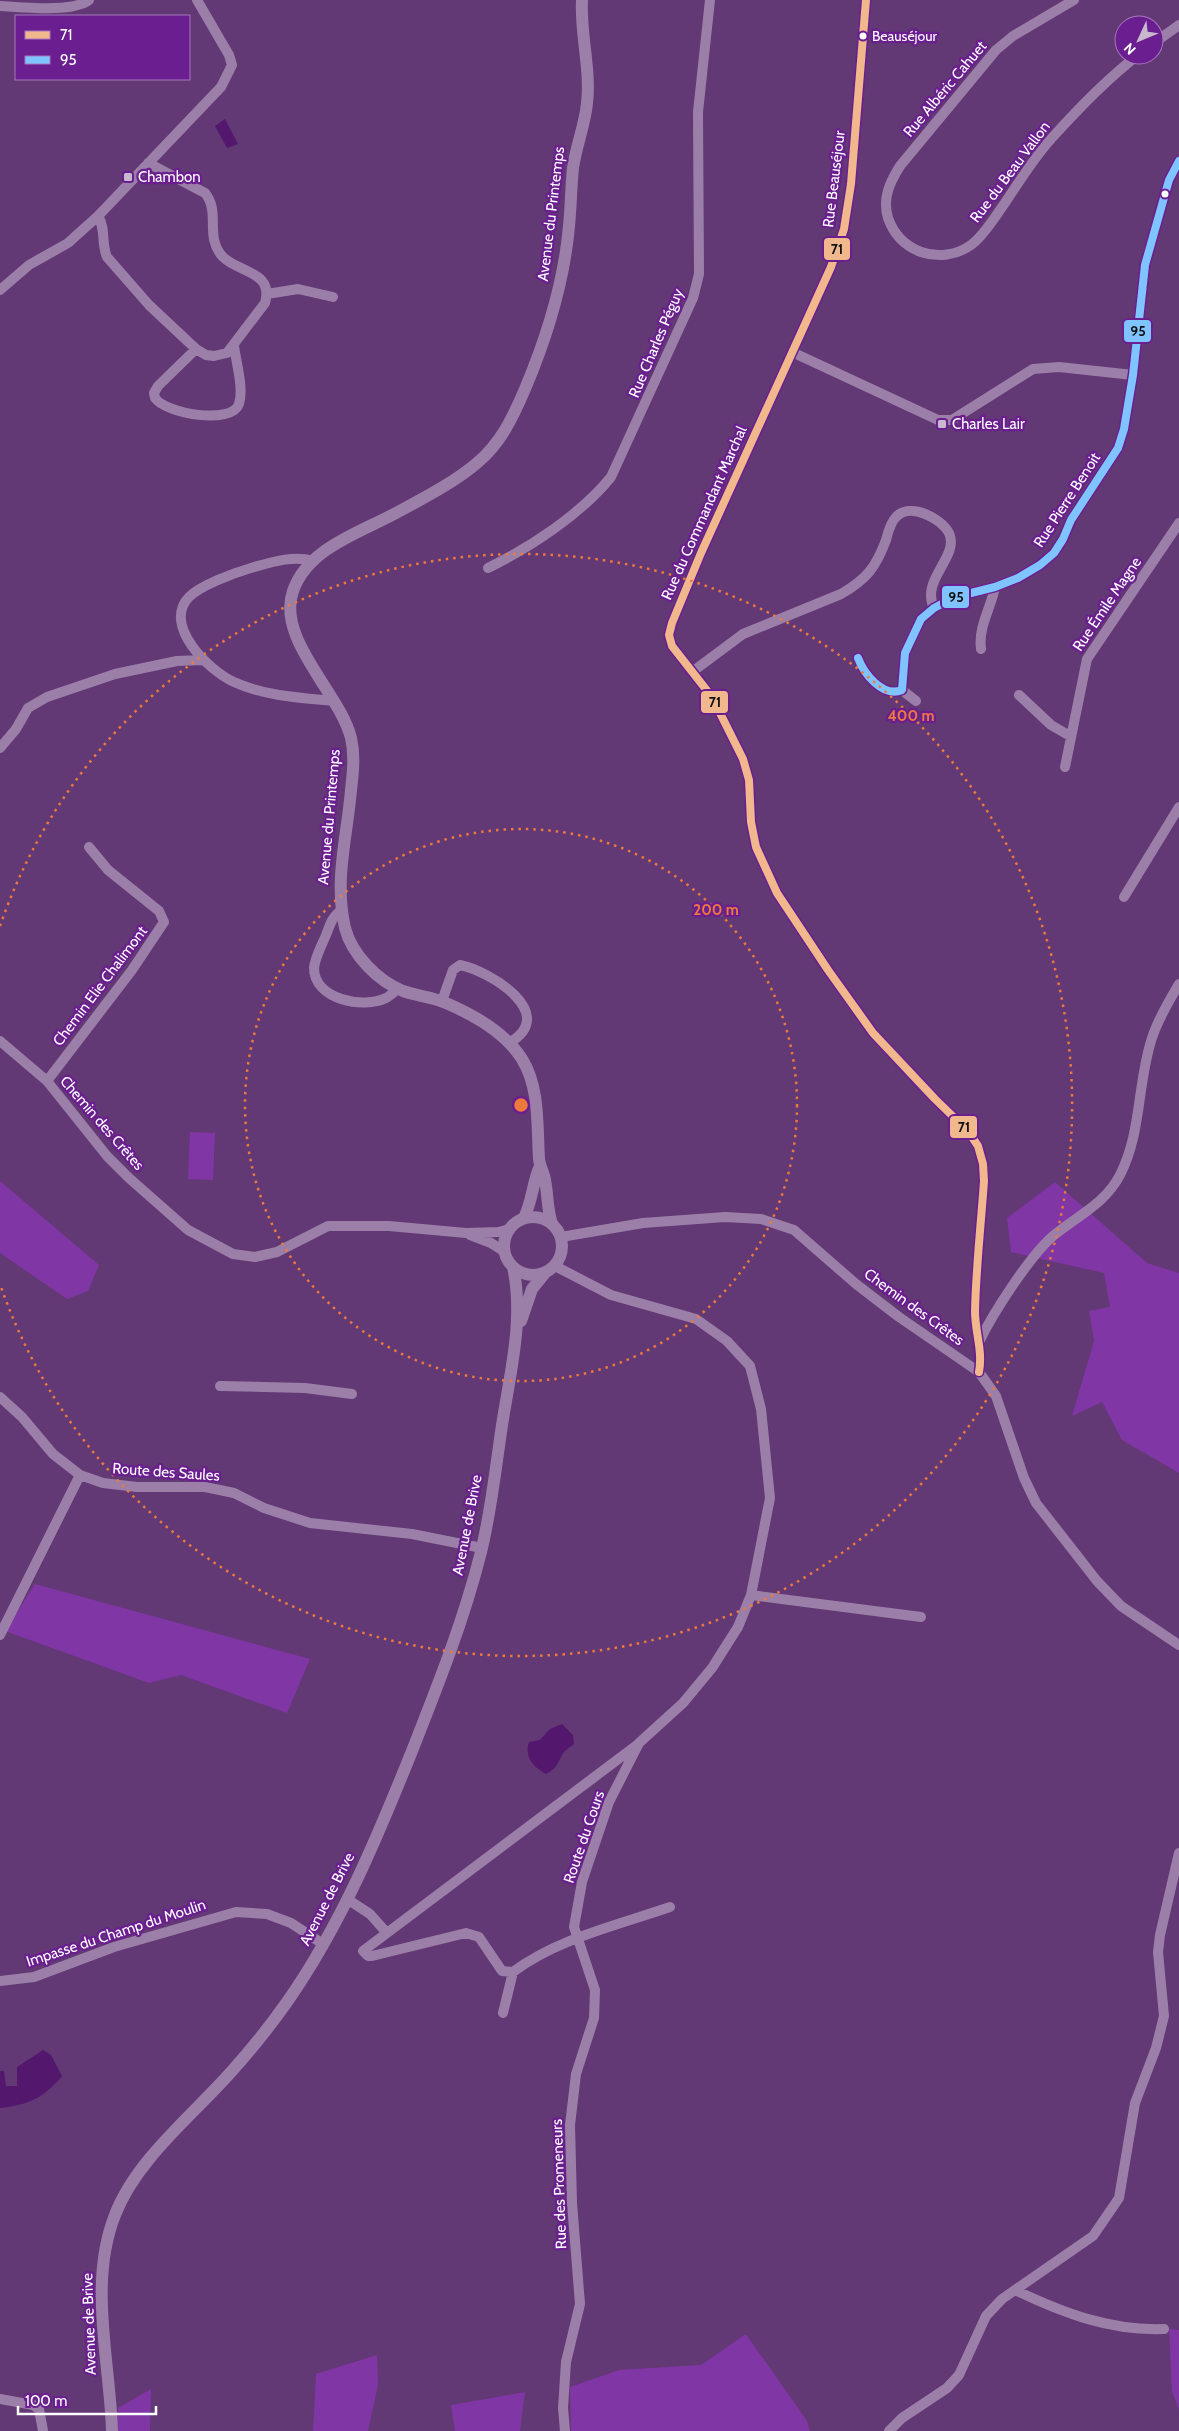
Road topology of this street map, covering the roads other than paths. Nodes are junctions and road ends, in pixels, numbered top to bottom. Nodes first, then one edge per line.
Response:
1 (89, 0) edge
2 (198, 0) edge
3 (582, 0) edge
4 (710, 0) edge
5 (866, 0) edge
6 (1074, 0) edge
7 (0, 6) edge
8 (1179, 25) edge
9 (1164, 35) edge
10 (1128, 65) edge
11 (1179, 161) edge
12 (148, 163) junction
13 (98, 216) junction
14 (893, 230) joint
15 (0, 290) edge
16 (268, 294) junction
17 (333, 297) dead end
18 (234, 346) junction
19 (196, 349) junction
20 (792, 352) junction
21 (1132, 376) junction
22 (1179, 523) edge
23 (314, 561) junction
24 (488, 568) dead end
25 (994, 587) junction
26 (934, 608) junction
27 (981, 649) dead end
28 (858, 658) dead end
29 (202, 660) junction
30 (692, 672) junction
31 (902, 690) junction
32 (1019, 695) dead end
33 (334, 701) junction
34 (916, 701) dead end
35 (1070, 736) junction
36 (0, 748) edge
37 (1065, 767) dead end
38 (1179, 807) edge
39 (89, 847) dead end
40 (1124, 897) dead end
41 (342, 910) junction
42 (1179, 984) edge
43 (398, 989) junction
44 (442, 1001) junction
45 (0, 1041) edge
46 (509, 1043) junction
47 (47, 1081) junction
48 (540, 1166) junction
49 (524, 1218) junction
50 (552, 1224) junction
51 (510, 1229) junction
52 (466, 1234) junction
53 (561, 1237) junction
54 (505, 1252) junction
55 (513, 1267) junction
56 (550, 1269) junction
57 (517, 1333) junction
58 (979, 1342) junction
59 (980, 1372) junction
60 (220, 1386) dead end
61 (352, 1394) dead end
62 (0, 1397) edge
63 (80, 1475) junction
64 (482, 1548) junction
65 (751, 1594) junction
66 (921, 1617) dead end
67 (0, 1635) edge
68 (1179, 1645) edge
69 (639, 1743) junction
70 (1179, 1853) edge
71 (347, 1899) junction
72 (670, 1907) dead end
73 (386, 1932) junction
74 (577, 1940) junction
75 (324, 1944) junction
76 (513, 1972) junction
77 (0, 1982) edge
78 (503, 2013) dead end
79 (1015, 2290) junction
80 (1164, 2330) dead end
81 (0, 2399) edge
82 (43, 2431) edge
83 (112, 2431) edge
84 (566, 2431) edge
85 (889, 2431) edge

1 - 7 street
2 - 12 street
3 - 23 street, Avenue du Printemps
4 - 24 street, Rue Charles Péguy
5 - 20 street, Rue Beauséjour
6 - 14 street, Rue Albéric Cahuet
8 - 9 street
10 - 14 street, Rue du Beau Vallon
11 - 21 street, Rue Pierre Benoit
12 - 13 street
12 - 16 street
13 - 15 street
13 - 19 street
16 - 17 street
16 - 18 street
18 - 19 street
18 - 19 street
20 - 21 street
20 - 30 street, Rue du Commandant Marchal
21 - 25 street, Rue Pierre Benoit
22 - 35 street, Rue Émile Magne
23 - 29 street
23 - 33 street, Avenue du Printemps
25 - 26 street, Rue Pierre Benoit
25 - 27 street
26 - 30 street
26 - 31 street, Rue Pierre Benoit
28 - 31 street
29 - 33 street
29 - 36 street
30 - 58 street, Rue du Commandant Marchal
31 - 34 street
32 - 35 street
33 - 41 street, Avenue du Printemps
35 - 37 street, Rue Émile Magne
38 - 40 street
39 - 47 street, Chemin Elie Chalimont
41 - 43 street, Avenue du Printemps
41 - 43 street
42 - 58 street
43 - 44 street, Avenue du Printemps
44 - 46 street, Avenue du Printemps
44 - 46 street
45 - 47 street, Chemin des Crêtes
46 - 48 street, Avenue du Printemps
47 - 52 street, Chemin des Crêtes
48 - 49 street, Avenue du Printemps
48 - 50 street, Avenue du Printemps
49 - 50 street
49 - 51 street
50 - 53 street
51 - 52 street, Chemin des Crêtes
51 - 54 street
52 - 54 street, Chemin des Crêtes
53 - 56 street
53 - 59 street, Chemin des Crêtes
54 - 55 street
55 - 56 street
55 - 57 street
56 - 57 street
56 - 65 street, Route du Cours
57 - 64 street, Avenue de Brive
58 - 59 street, Rue du Commandant Marchal
59 - 68 street, Chemin des Crêtes
60 - 61 street
62 - 63 street, Route des Saules
63 - 64 street, Route des Saules
63 - 67 street
64 - 71 street, Avenue de Brive
65 - 66 street
65 - 69 street, Route du Cours
69 - 73 street, Route du Cours
69 - 74 street, Route du Cours
70 - 79 street
71 - 73 street
71 - 75 street, Avenue de Brive
72 - 74 street
73 - 76 street, Route du Cours
74 - 76 street
74 - 84 street, Rue des Promeneurs
75 - 77 street, Impasse du Champ du Moulin
75 - 83 street, Avenue de Brive
76 - 78 street
79 - 80 street
79 - 85 street
81 - 82 street

